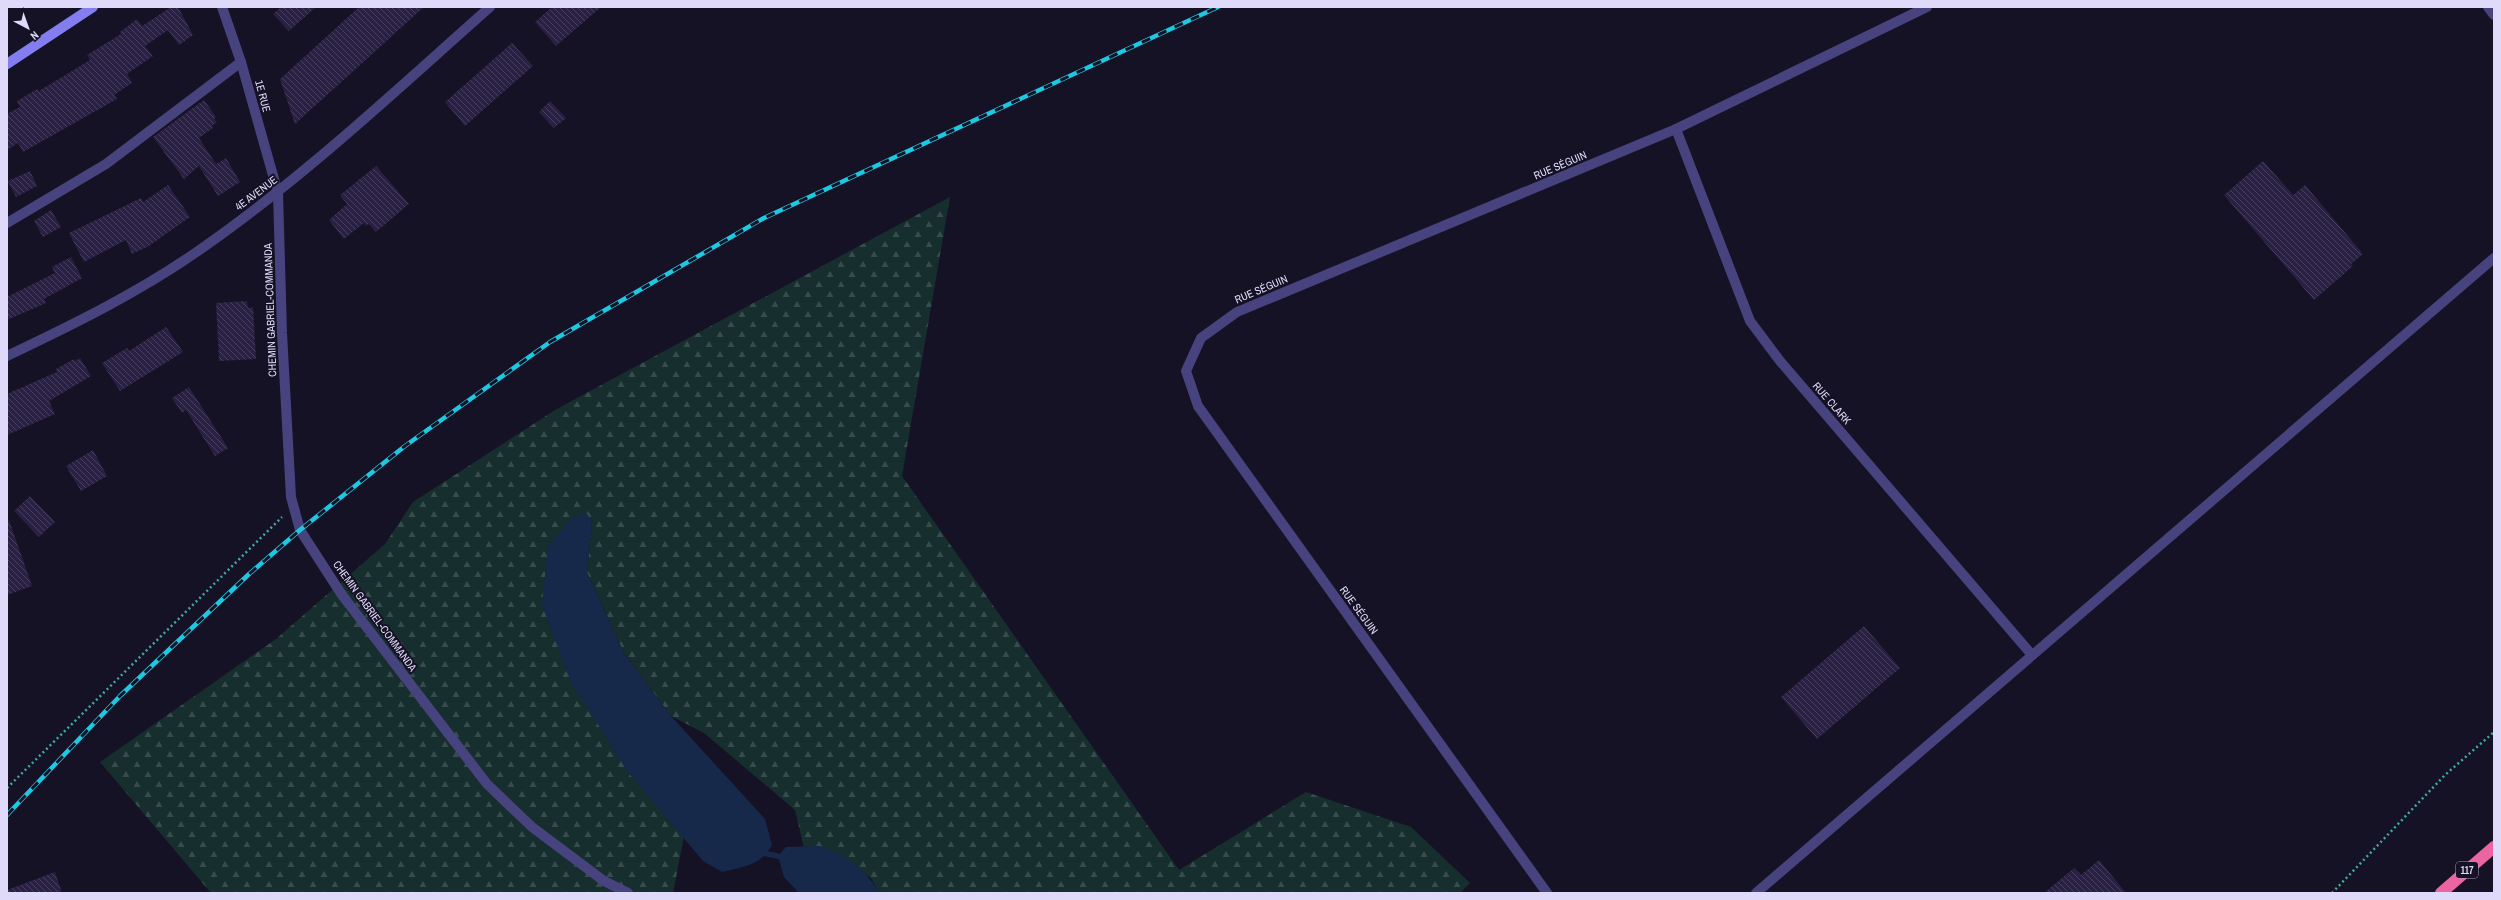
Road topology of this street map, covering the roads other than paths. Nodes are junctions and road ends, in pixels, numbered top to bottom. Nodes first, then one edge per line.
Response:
1 (222, 7) edge
2 (490, 7) edge
3 (1927, 7) edge
4 (2488, 7) edge
5 (88, 8) edge
6 (2494, 15) edge
7 (241, 62) junction
8 (7, 64) edge
9 (1676, 129) junction
10 (278, 193) junction
11 (7, 223) edge
12 (2494, 258) edge
13 (7, 356) edge
14 (2032, 655) junction
15 (2494, 847) edge
16 (628, 893) edge
17 (1547, 893) edge
18 (1756, 893) edge
19 (2441, 893) edge

1 - 7 street, 1E RUE
2 - 10 street, 4E AVENUE
3 - 9 street, RUE SÉGUIN
4 - 6 street
5 - 8 street
7 - 10 street, 1E RUE
7 - 11 street
9 - 14 street, RUE CLARK
9 - 17 street, RUE SÉGUIN
10 - 13 street, 4E AVENUE
10 - 16 street, CHEMIN GABRIEL-COMMANDA
12 - 14 street
14 - 18 street
15 - 19 highway, 117

